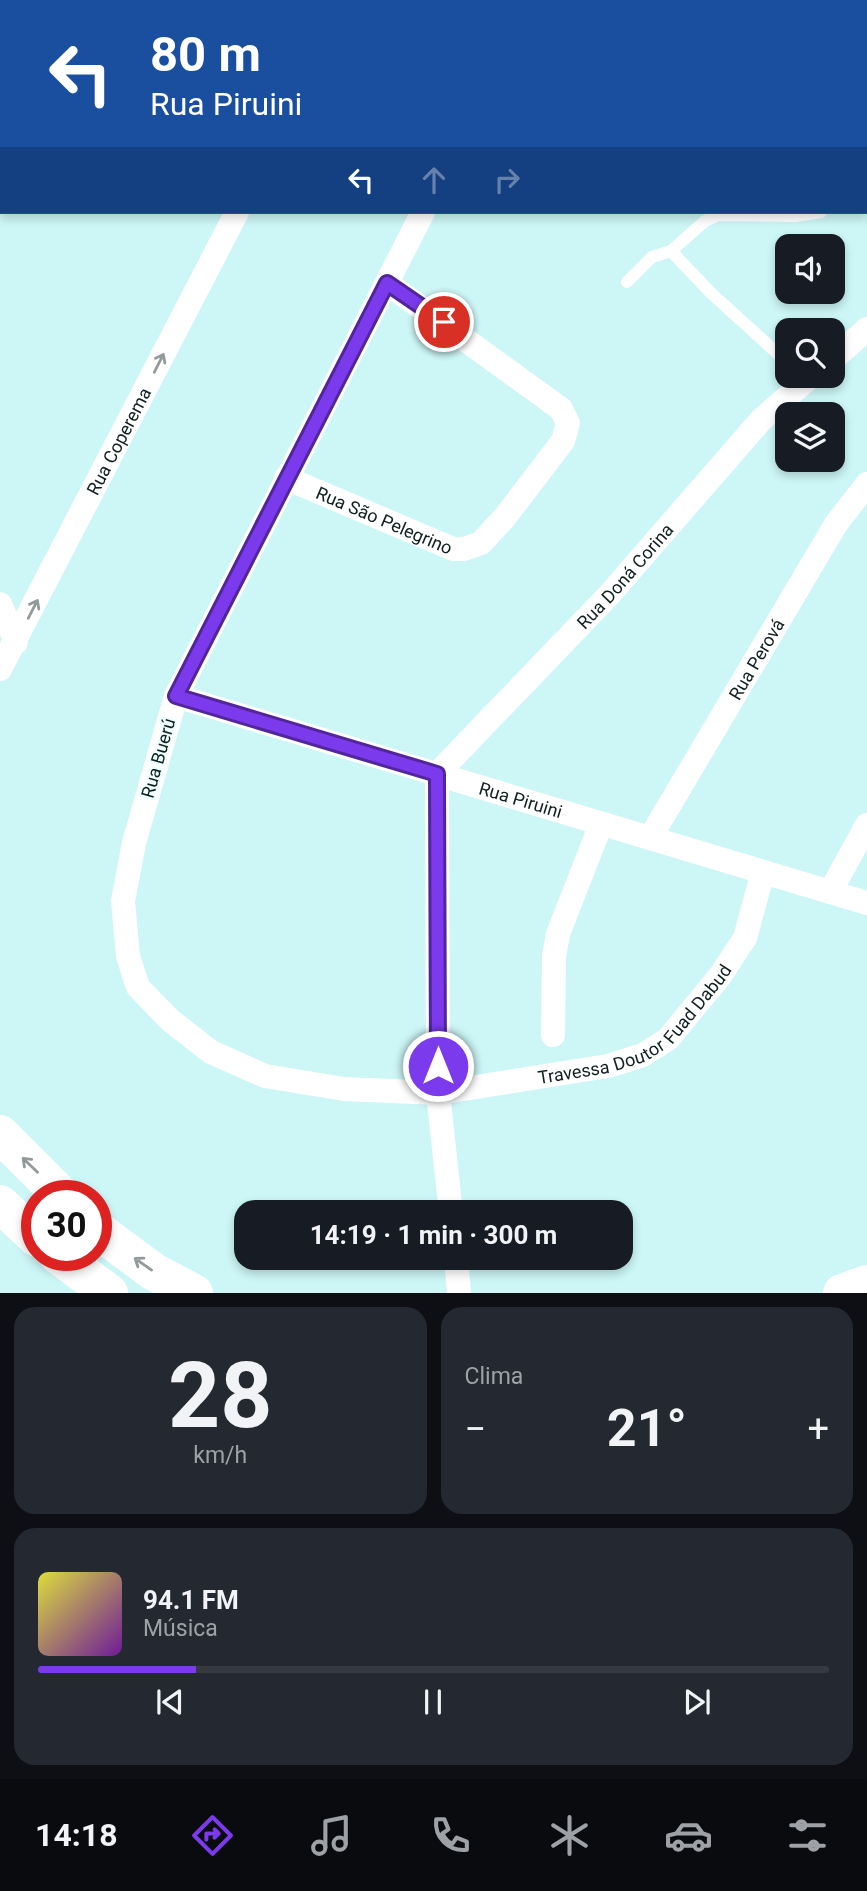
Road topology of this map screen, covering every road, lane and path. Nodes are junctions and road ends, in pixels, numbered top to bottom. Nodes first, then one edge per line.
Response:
1 (236, 214) edge
2 (422, 214) edge
3 (725, 214) edge
4 (753, 214) edge
5 (808, 214) edge
6 (671, 251) junction
7 (627, 282) dead end
8 (387, 283) junction
9 (867, 329) edge
10 (775, 351) edge
11 (849, 351) edge
12 (794, 388) edge
13 (286, 478) junction
14 (867, 484) edge
15 (0, 604) edge
16 (16, 642) junction
17 (0, 669) edge
18 (176, 696) junction
19 (437, 774) junction
20 (601, 824) junction
21 (867, 825) edge
22 (650, 838) junction
23 (763, 872) junction
24 (830, 891) junction
25 (867, 903) edge
26 (553, 1035) dead end
27 (438, 1093) junction
28 (0, 1134) edge
29 (46, 1180) edge
30 (450, 1200) edge
31 (0, 1204) edge
32 (21, 1223) edge
33 (112, 1241) edge
34 (457, 1270) edge
35 (78, 1271) edge
36 (109, 1293) edge
37 (194, 1293) edge
38 (459, 1293) edge

16 -> 1 street, Rua Coperema
2 - 8 street, Rua Buerú
3 - 6 lane
4 - 5 lane
6 - 7 lane
6 - 10 lane
8 - 13 street, Rua Buerú
8 - 13 street, Rua São Pelegrino
9 - 11 street
12 - 19 street, Rua Doná Corina
13 - 18 street, Rua Buerú
14 - 22 street, Rua Perová
15 - 16 street
16 - 17 street, Rua Coperema
18 - 19 street, Rua Piruini
18 - 27 street, Rua Buerú
19 - 20 street, Rua Piruini
19 - 27 street
20 - 22 street, Rua Piruini
20 - 26 street
21 - 24 street
22 - 23 street, Rua Piruini
23 - 24 street, Rua Piruini
23 - 27 street, Travessa Doutor Fuad Dabud
24 - 25 street, Rua Piruini
27 - 30 street
29 -> 28 main road
31 - 32 main road
37 -> 33 main road
34 - 38 street
35 - 36 main road

